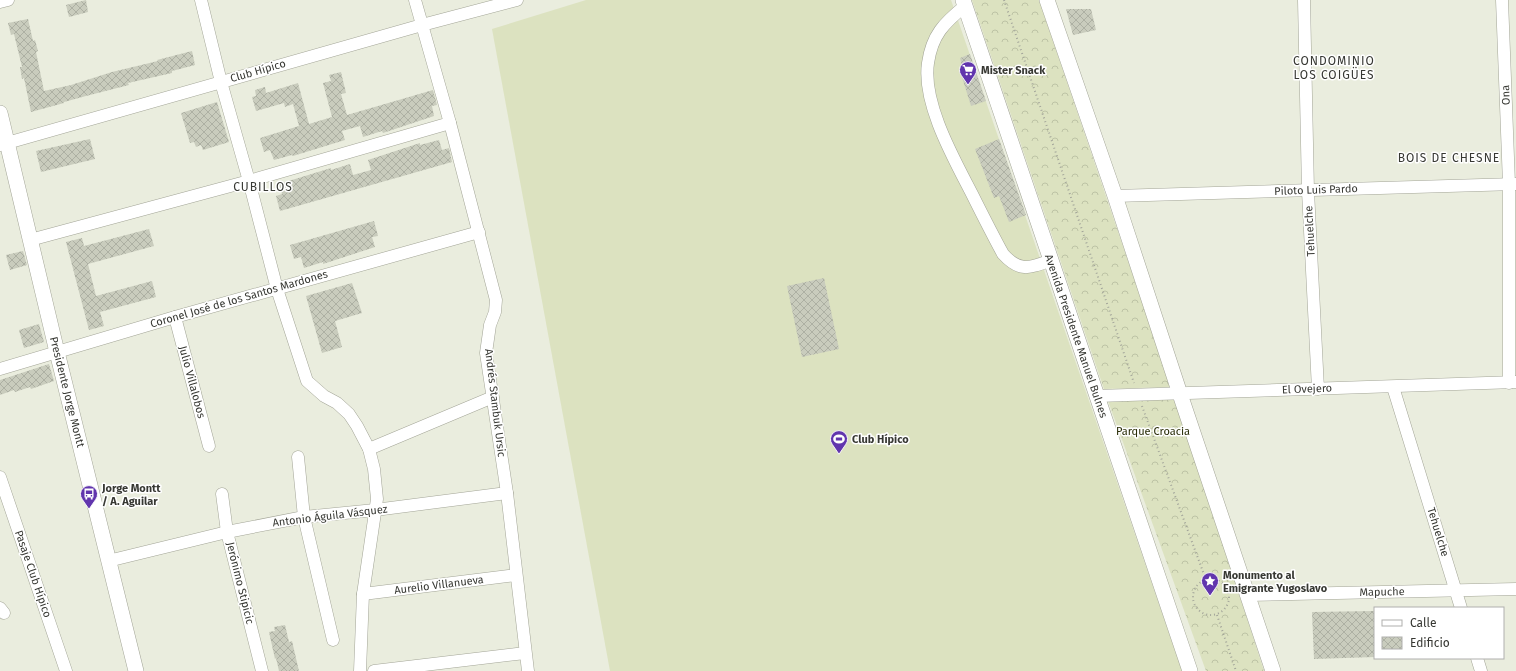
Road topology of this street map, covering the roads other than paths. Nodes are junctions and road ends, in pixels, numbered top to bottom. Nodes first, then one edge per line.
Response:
1 (8, 0) edge
2 (201, 0) edge
3 (415, 0) edge
4 (517, 0) edge
5 (1047, 0) edge
6 (1304, 0) edge
7 (1502, 0) edge
8 (0, 2) edge
9 (964, 3) edge
10 (422, 25) junction
11 (221, 82) junction
12 (0, 113) edge
13 (450, 123) junction
14 (3, 144) edge
15 (249, 181) junction
16 (1512, 184) edge
17 (1308, 191) junction
18 (1115, 196) junction
19 (479, 232) junction
20 (30, 240) junction
21 (1051, 260) junction
22 (277, 288) junction
23 (175, 317) junction
24 (57, 352) junction
25 (0, 369) edge
26 (1513, 383) edge
27 (1393, 387) junction
28 (1318, 389) junction
29 (1180, 394) junction
30 (1097, 396) junction
31 (493, 398) junction
32 (209, 446) dead end
33 (369, 449) junction
34 (298, 457) dead end
35 (0, 477) edge
36 (507, 493) junction
37 (222, 494) dead end
38 (375, 510) junction
39 (304, 517) junction
40 (227, 532) junction
41 (108, 561) junction
42 (516, 575) junction
43 (1516, 589) edge
44 (1456, 591) junction
45 (362, 594) junction
46 (1248, 595) junction
47 (1461, 607) edge
48 (333, 640) dead end
49 (525, 654) junction
50 (1476, 659) edge
51 (66, 671) edge
52 (136, 671) edge
53 (262, 671) edge
54 (360, 671) edge
55 (374, 671) edge
56 (528, 671) edge
57 (1190, 671) edge
58 (1273, 671) edge
59 (1481, 671) edge

1 - 8 street
2 - 11 street
3 - 10 street, Andrés Stambuk Ursic
4 - 10 street, Club Hípico
5 - 18 main road
6 - 17 street, Tehuelche
7 - 16 street, Ona
9 - 21 main road, Avenida Presidente Manuel Bulnes
9 - 21 street
10 - 11 street, Club Hípico
10 - 13 street, Andrés Stambuk Ursic
11 - 14 street, Club Hípico
11 - 15 street
12 - 14 main road, Presidente Jorge Montt
13 - 15 street
13 - 19 street, Andrés Stambuk Ursic
14 - 20 main road, Presidente Jorge Montt
15 - 20 street
15 - 22 street
16 - 17 street, Piloto Luis Pardo
16 - 26 street, Ona
17 - 18 street, Piloto Luis Pardo
17 - 28 street, Tehuelche
18 - 29 main road
19 - 22 street, Coronel José de los Santos Mardones
19 - 31 street, Andrés Stambuk Ursic
20 - 24 main road, Presidente Jorge Montt
21 - 30 main road, Avenida Presidente Manuel Bulnes
22 - 23 street, Coronel José de los Santos Mardones
22 - 33 street
23 - 24 street, Coronel José de los Santos Mardones
23 - 32 street, Julio Villalobos
24 - 25 street, Coronel José de los Santos Mardones
24 - 41 main road, Presidente Jorge Montt
26 - 27 street, El Ovejero
27 - 28 street, El Ovejero
27 - 44 street, Tehuelche
28 - 29 street, El Ovejero
29 - 30 street, El Ovejero
29 - 46 main road
30 - 57 main road, Avenida Presidente Manuel Bulnes
31 - 33 street
31 - 36 street, Andrés Stambuk Ursic
33 - 38 street
34 - 39 street
35 - 51 street, Pasaje Club Hípico
36 - 38 street, Antonio Águila Vásquez
36 - 42 street, Andrés Stambuk Ursic
37 - 40 street, Jerónimo Stipicic
38 - 39 street, Antonio Águila Vásquez
38 - 45 street
39 - 40 street, Antonio Águila Vásquez
39 - 48 street
40 - 41 street, Antonio Águila Vásquez
40 - 53 street, Jerónimo Stipicic
41 - 52 main road, Presidente Jorge Montt
42 - 45 street, Aurelio Villanueva
42 - 49 street, Andrés Stambuk Ursic
43 - 44 street, Mapuche
44 - 46 street, Mapuche
44 - 47 street, Tehuelche
45 - 54 street
46 - 58 main road
49 - 55 street
49 - 56 street, Andrés Stambuk Ursic
50 - 59 street

